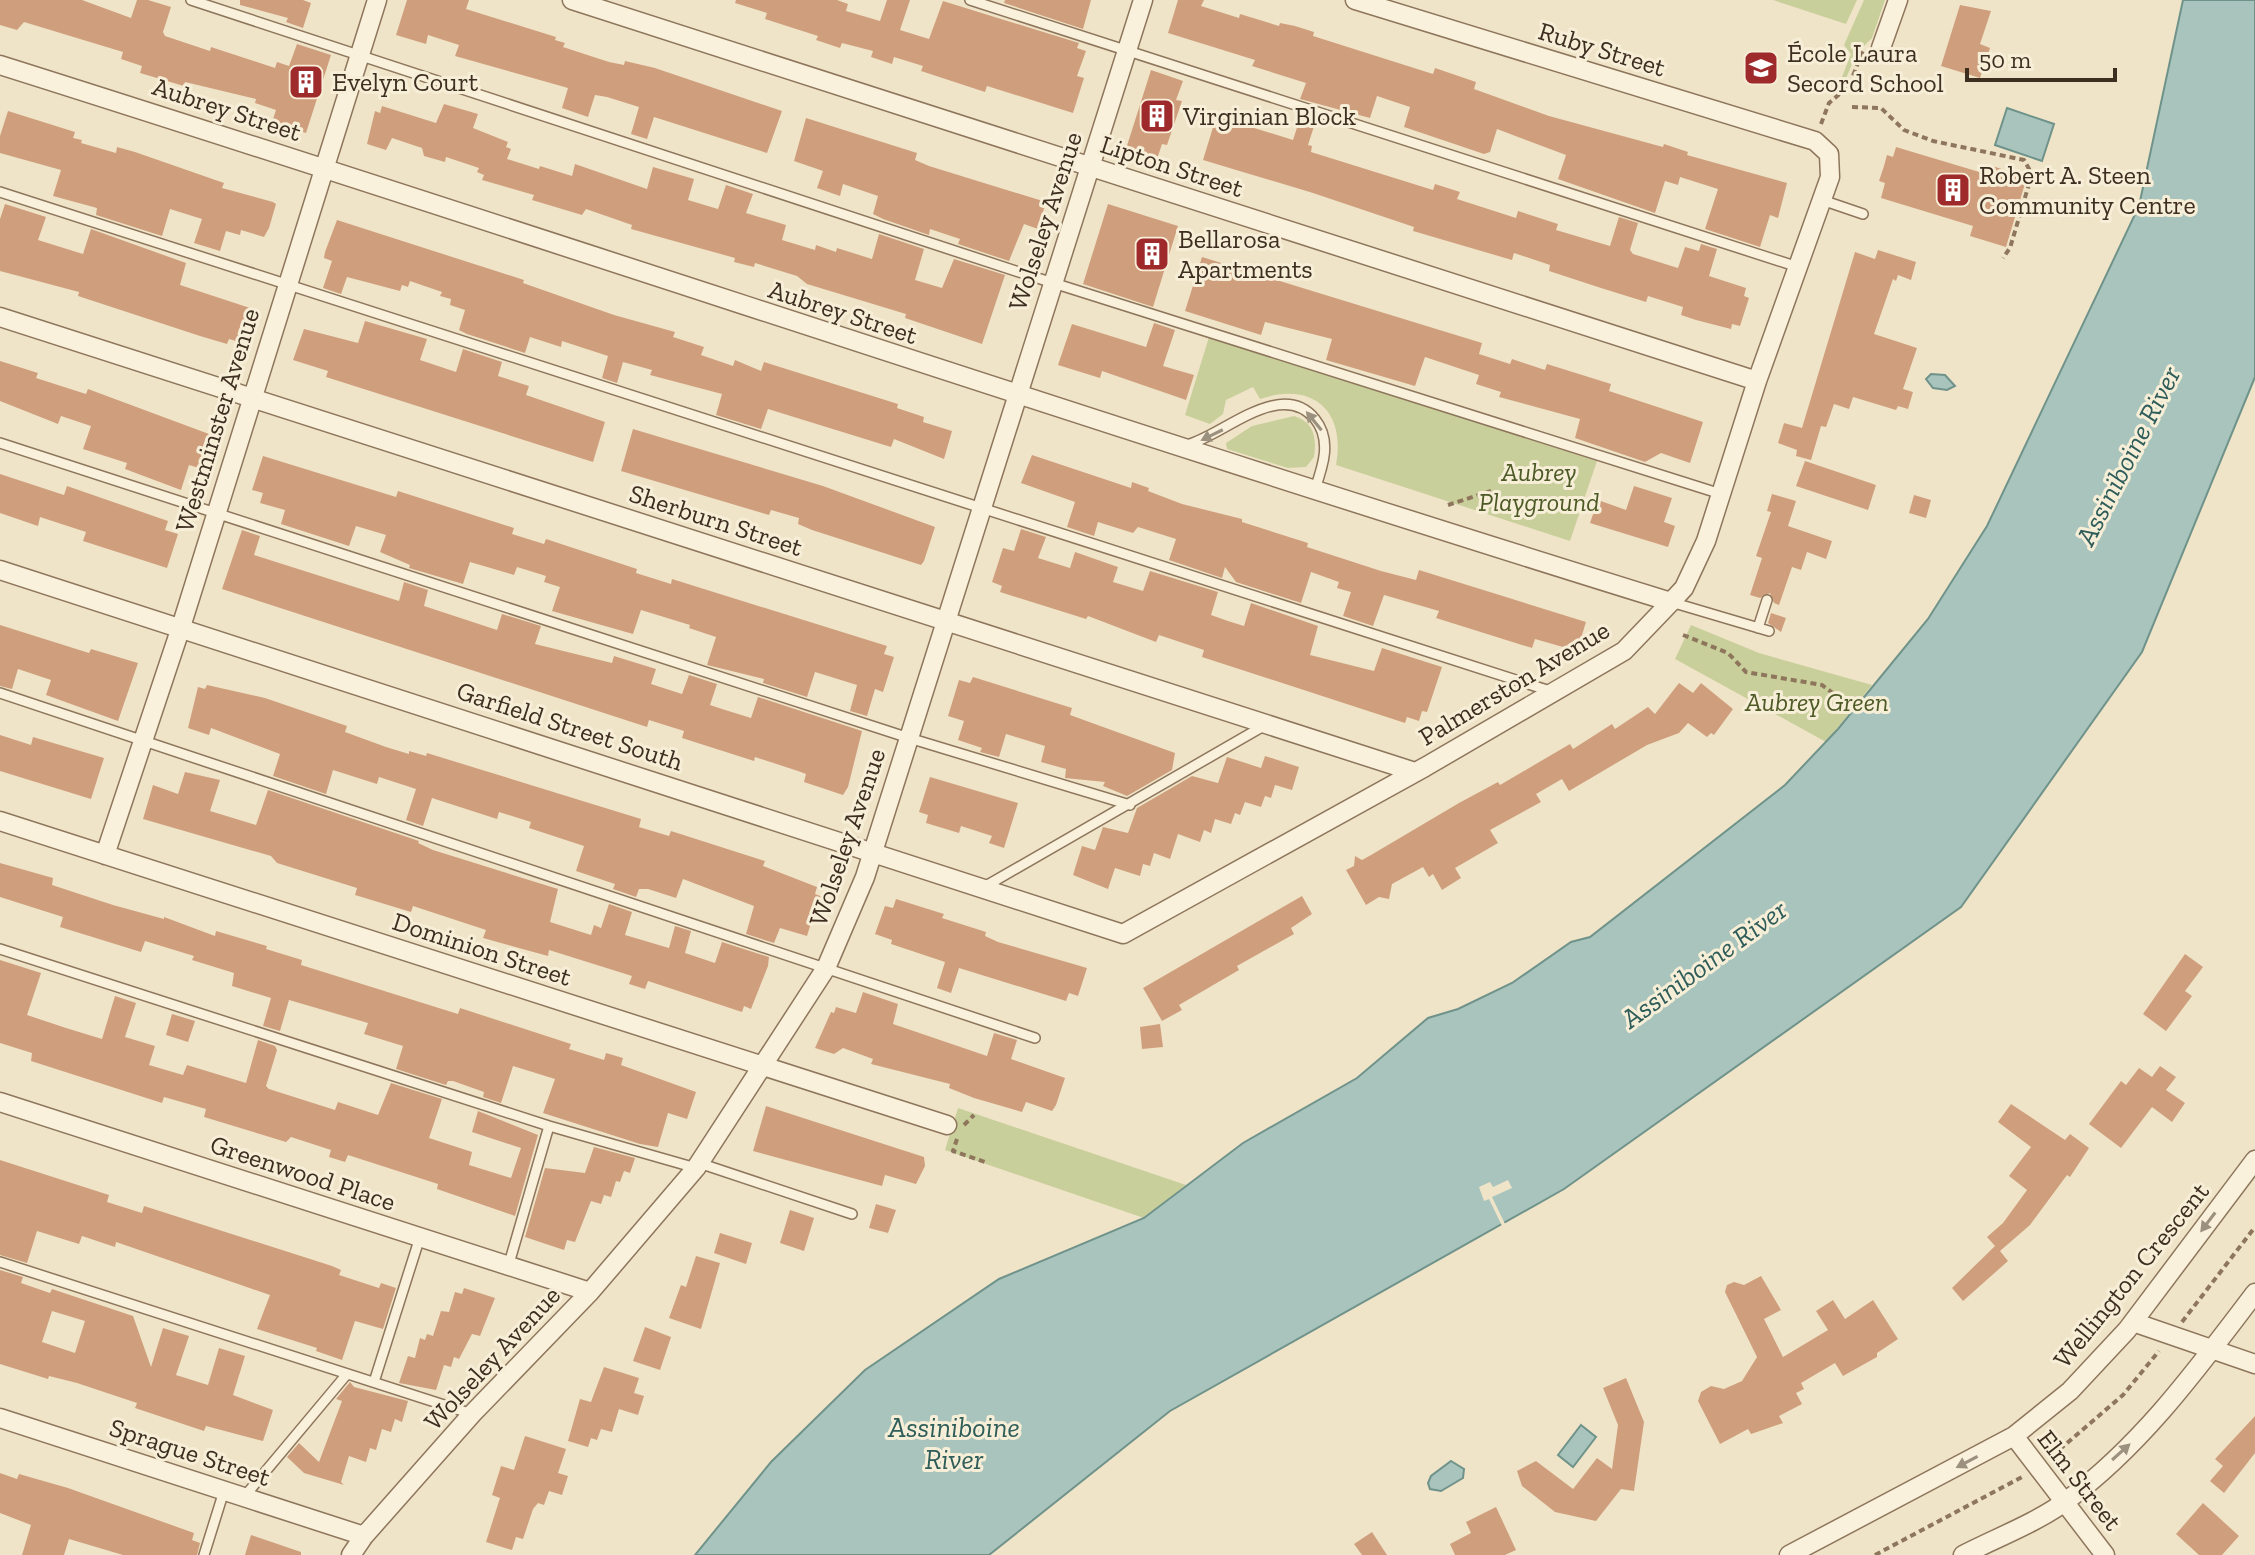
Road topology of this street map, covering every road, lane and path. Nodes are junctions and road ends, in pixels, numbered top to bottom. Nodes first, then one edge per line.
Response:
1 (191, 0) edge
2 (377, 0) edge
3 (572, 0) edge
4 (970, 0) edge
5 (1143, 0) edge
6 (1355, 0) edge
7 (1898, 0) edge
8 (1127, 49) junction
9 (1872, 49) joint
10 (360, 55) junction
11 (0, 65) edge
12 (1852, 107) dead end
13 (1815, 141) junction
14 (1829, 154) joint
15 (1090, 167) junction
16 (323, 168) junction
17 (0, 192) edge
18 (1822, 200) junction
19 (1863, 214) dead end
20 (2003, 258) dead end
21 (1798, 267) junction
22 (1053, 283) junction
23 (286, 285) junction
24 (0, 317) edge
25 (1757, 381) junction
26 (1017, 396) junction
27 (252, 397) junction
28 (0, 443) edge
29 (1171, 445) junction
30 (1315, 489) junction
31 (1491, 491) dead end
32 (1721, 494) junction
33 (1448, 505) dead end
34 (981, 510) junction
35 (216, 512) junction
36 (0, 570) edge
37 (1767, 600) dead end
38 (1671, 602) junction
39 (946, 622) junction
40 (181, 627) junction
41 (1758, 628) junction
42 (1769, 631) dead end
43 (1683, 635) dead end
44 (0, 693) edge
45 (1555, 693) junction
46 (1850, 706) dead end
47 (1267, 724) junction
48 (909, 738) junction
49 (143, 739) junction
50 (1415, 772) junction
51 (1130, 805) junction
52 (0, 821) edge
53 (872, 851) junction
54 (105, 855) junction
55 (984, 887) junction
56 (1123, 934) joint
57 (0, 949) edge
58 (826, 968) junction
59 (1035, 1038) dead end
60 (764, 1067) junction
61 (0, 1102) edge
62 (947, 1125) dead end
63 (549, 1126) junction
64 (953, 1151) dead end
65 (2255, 1160) edge
66 (985, 1162) dead end
67 (697, 1166) junction
68 (852, 1214) dead end
69 (2255, 1227) edge
70 (420, 1237) junction
71 (0, 1262) edge
72 (508, 1267) junction
73 (590, 1292) junction
74 (2255, 1293) edge
75 (2133, 1322) junction
76 (2171, 1337) junction
77 (2212, 1350) junction
78 (2255, 1364) edge
79 (347, 1374) junction
80 (374, 1382) junction
81 (472, 1414) junction
82 (0, 1418) edge
83 (2014, 1436) junction
84 (2037, 1468) junction
85 (224, 1491) junction
86 (244, 1497) junction
87 (2065, 1502) junction
88 (364, 1536) junction
89 (204, 1555) edge
90 (351, 1555) edge
91 (1789, 1555) edge
92 (1875, 1555) edge
93 (1963, 1555) edge
94 (2105, 1555) edge

1 - 10 lane
2 - 10 street, Westminster Avenue
3 - 15 street, Lipton Street
4 - 8 lane
5 - 8 street, Wolseley Avenue
6 - 13 street, Ruby Street
7 - 9 street
8 - 15 street, Wolseley Avenue
8 - 21 lane
9 - 13 path
10 - 16 street, Westminster Avenue
10 - 22 lane
11 - 16 street, Aubrey Street
12 - 20 path
13 - 14 street, Ruby Street
14 - 18 street, Palmerston Avenue
15 - 22 street, Wolseley Avenue
15 - 25 street, Lipton Street
16 - 23 street, Westminster Avenue
16 - 26 street, Aubrey Street
17 - 23 lane
18 - 19 lane
18 - 21 street, Palmerston Avenue
21 - 25 street, Palmerston Avenue
22 - 26 street, Wolseley Avenue
22 - 32 lane
23 - 27 street, Westminster Avenue
23 - 34 lane
24 - 27 street, Sherburn Street
25 - 32 street, Palmerston Avenue
26 - 29 street, Aubrey Street
26 - 34 street, Wolseley Avenue
27 - 35 street, Westminster Avenue
27 - 39 street, Sherburn Street
28 - 35 lane
29 - 30 street, Aubrey Street
30 -> 29 lane
30 - 38 street, Aubrey Street
31 - 33 path
32 - 38 street, Palmerston Avenue
34 - 39 street, Wolseley Avenue
34 - 45 lane
35 - 40 street, Westminster Avenue
35 - 48 lane
36 - 40 street, Garfield Street South
37 - 41 lane
38 - 41 lane
38 - 45 street, Palmerston Avenue
39 - 47 street, Sherburn Street
39 - 48 street, Wolseley Avenue
40 - 49 street, Westminster Avenue
40 - 53 street, Garfield Street South
41 - 42 lane
43 - 46 path
44 - 49 lane
45 - 50 street, Palmerston Avenue
47 - 50 street, Sherburn Street
47 - 51 lane
48 - 51 lane
48 - 53 street, Wolseley Avenue
49 - 54 street, Westminster Avenue
49 - 58 lane
50 - 56 street, Palmerston Avenue
51 - 55 lane
52 - 54 street, Dominion Street
53 - 55 street, Garfield Street South
53 - 58 street, Wolseley Avenue
54 - 60 street, Dominion Street
55 - 56 street, Garfield Street South
57 - 63 lane
58 - 59 lane
58 - 60 street, Wolseley Avenue
60 - 62 street, Dominion Street
60 - 67 street, Wolseley Avenue
61 - 70 street, Greenwood Place
63 - 67 lane
63 - 72 lane
64 - 66 path
65 -> 75 street, Wellington Crescent
67 - 68 lane
67 - 73 street, Wolseley Avenue
69 - 76 path
70 - 72 street, Greenwood Place
70 - 80 lane
71 - 79 lane
72 - 73 street, Greenwood Place
73 - 81 street, Wolseley Avenue
74 - 77 street
75 - 76 street
75 - 83 street, Wellington Crescent
76 - 77 street
76 - 84 path
77 - 78 street
87 -> 77 street
79 - 80 lane
79 - 86 lane
80 - 81 lane
81 - 88 street, Wolseley Avenue
82 - 85 street, Sprague Street
83 - 84 street, Elm Street
83 -> 91 street, Wellington Crescent
84 - 87 street, Elm Street
84 - 92 path
85 - 86 street, Sprague Street
85 - 89 lane
86 - 88 street, Sprague Street
87 - 93 street
87 - 94 street, Elm Street
88 - 90 street, Wolseley Avenue

